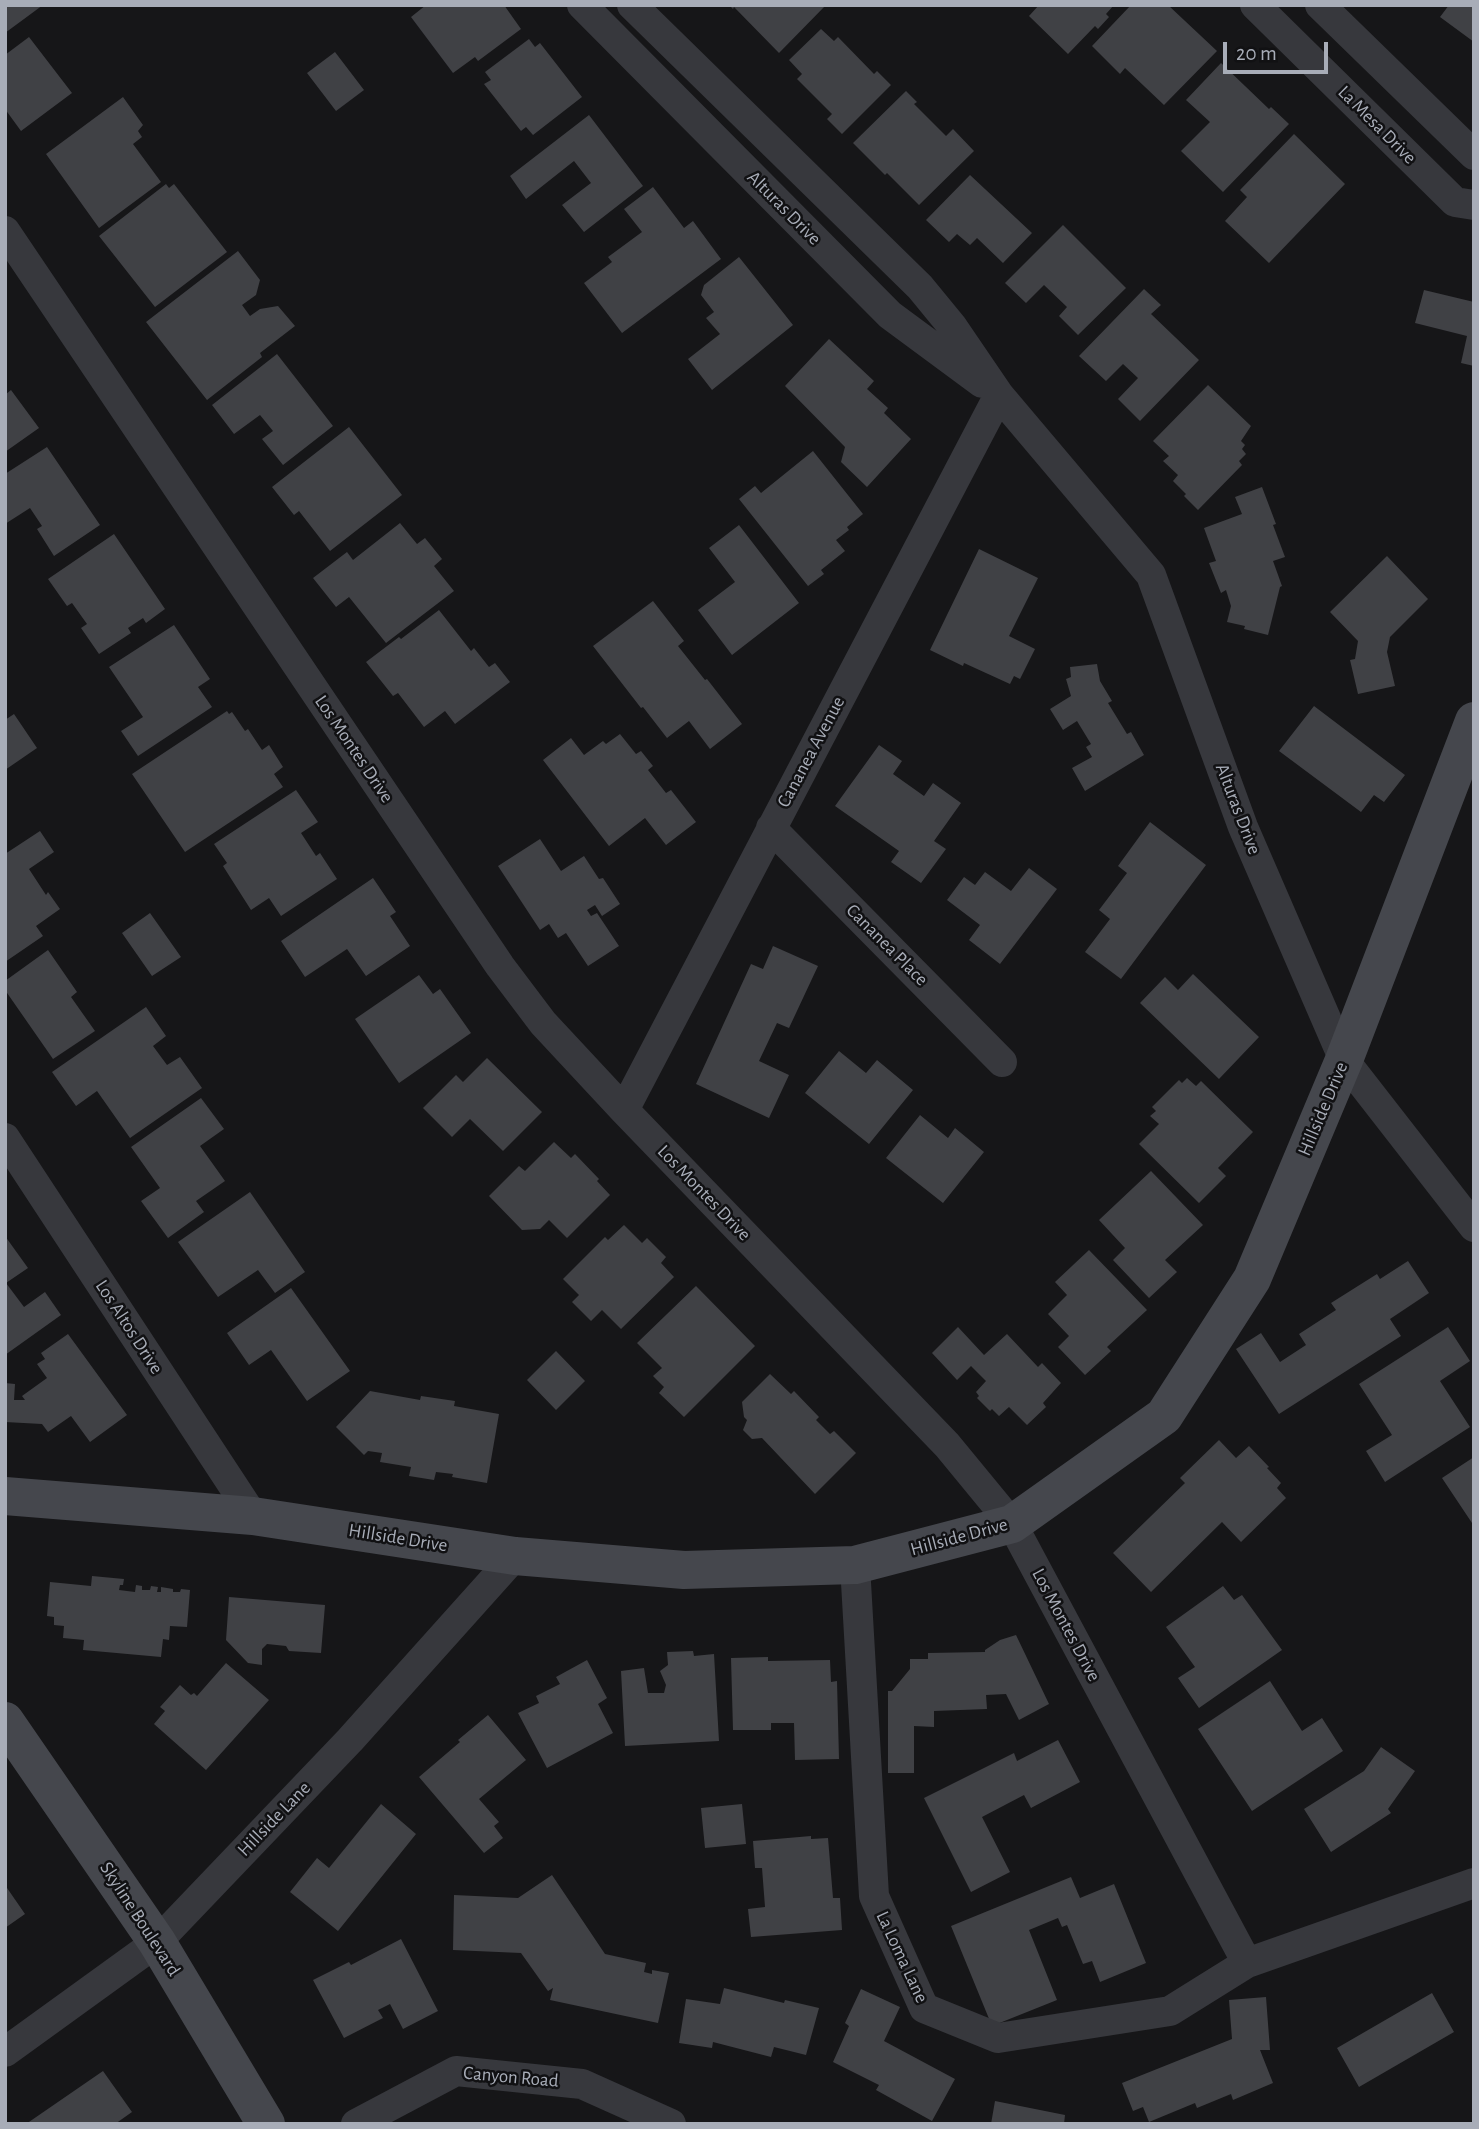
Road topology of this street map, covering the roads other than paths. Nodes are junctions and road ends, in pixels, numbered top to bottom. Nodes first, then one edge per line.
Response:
1 (582, 5) edge
2 (632, 5) edge
3 (1255, 5) edge
4 (1320, 5) edge
5 (1474, 155) edge
6 (1474, 205) edge
7 (5, 231) edge
8 (999, 395) junction
9 (1474, 722) edge
10 (771, 828) junction
11 (1344, 1060) junction
12 (1002, 1062) dead end
13 (624, 1110) junction
14 (5, 1138) edge
15 (1474, 1227) edge
16 (5, 1496) edge
17 (253, 1516) junction
18 (1012, 1524) junction
19 (515, 1556) junction
20 (855, 1564) junction
21 (5, 1721) edge
22 (1474, 1882) edge
23 (157, 1942) junction
24 (1247, 1963) junction
25 (5, 2052) edge
26 (267, 2124) edge
27 (356, 2124) edge
28 (671, 2124) edge

1 - 8 street, Alturas Drive
2 - 8 street, Alturas Drive
3 - 6 street, La Mesa Drive
4 - 5 street
7 - 13 street, Los Montes Drive
8 - 10 street, Cananea Avenue
8 - 11 street, Alturas Drive
9 - 11 main road, Hillside Drive
10 - 12 street, Cananea Place
10 - 13 street, Cananea Avenue
11 - 15 street, Alturas Drive
11 - 18 main road, Hillside Drive
13 - 18 street, Los Montes Drive
14 - 17 street, Los Altos Drive
16 - 17 main road, Hillside Drive
17 - 19 main road, Hillside Drive
18 - 20 main road, Hillside Drive
18 - 24 street, Los Montes Drive
19 - 20 main road, Hillside Drive
19 - 23 street, Hillside Lane
20 - 24 street, La Loma Lane
21 - 23 main road, Skyline Boulevard
22 - 24 street
23 - 25 street, Hillside Lane
23 - 26 main road, Skyline Boulevard
27 - 28 street, Canyon Road

